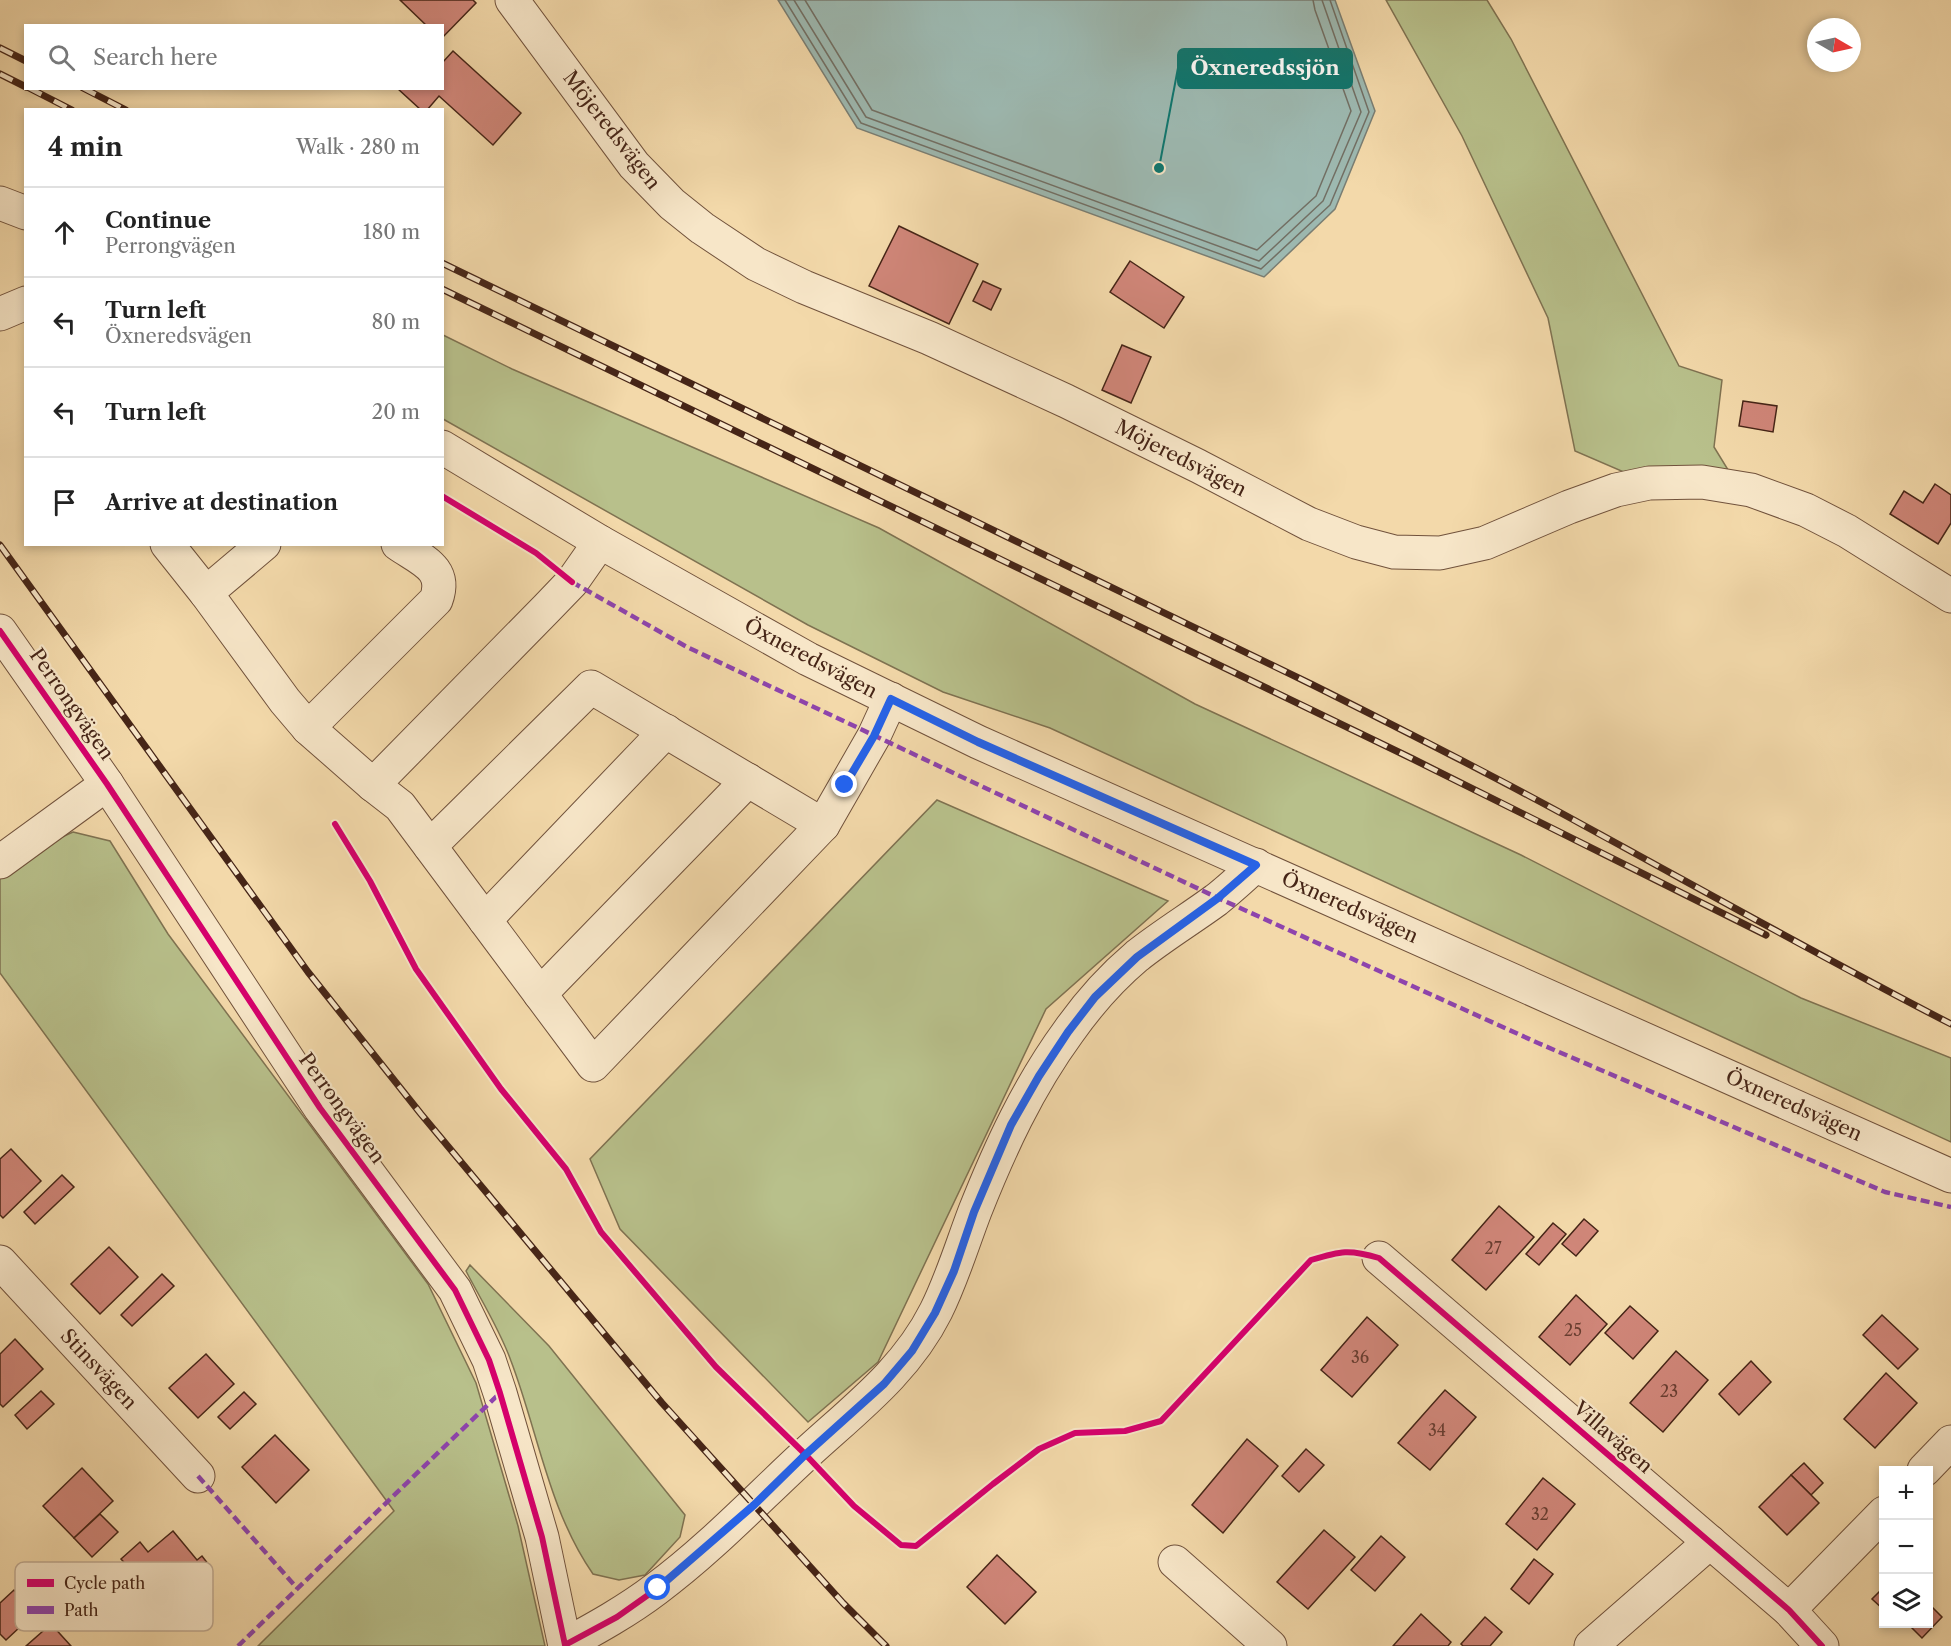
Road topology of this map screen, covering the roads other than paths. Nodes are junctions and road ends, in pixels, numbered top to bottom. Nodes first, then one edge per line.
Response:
1 (512, 0) edge
2 (0, 203) edge
3 (24, 212) edge
4 (24, 304) edge
5 (0, 314) edge
6 (444, 448) edge
7 (600, 542) junction
8 (169, 546) edge
9 (262, 546) edge
10 (401, 546) edge
11 (206, 592) junction
12 (1951, 596) edge
13 (0, 631) edge
14 (891, 699) junction
15 (308, 728) junction
16 (666, 731) junction
17 (748, 780) junction
18 (107, 784) junction
19 (373, 785) junction
20 (823, 825) junction
21 (430, 846) junction
22 (0, 862) edge
23 (1256, 865) junction
24 (485, 920) junction
25 (540, 994) junction
26 (1951, 1176) edge
27 (1379, 1258) dead end
28 (0, 1262) edge
29 (1951, 1442) edge
30 (1928, 1466) edge
31 (198, 1476) dead end
32 (1879, 1518) edge
33 (1710, 1542) junction
34 (1175, 1562) dead end
35 (1789, 1610) junction
36 (565, 1646) edge
37 (1270, 1646) edge
38 (1591, 1646) edge
39 (1822, 1646) edge

1 - 12 street, Möjeredsvägen
2 - 3 street
4 - 5 street
6 - 7 street, Öxneredsvägen
7 - 14 street, Öxneredsvägen
7 - 19 street
8 - 11 street
9 - 11 street
10 - 15 street
11 - 15 street
13 - 18 street, Perrongvägen
14 - 20 street
14 - 23 street, Öxneredsvägen
15 - 19 street
16 - 17 street
16 - 21 street
16 - 24 street
17 - 20 street
17 - 25 street
18 - 22 street
18 - 36 street, Perrongvägen
19 - 21 street
20 - 25 street
21 - 24 street
23 - 26 street, Öxneredsvägen
23 - 36 street, Perrongvägen
24 - 25 street
27 - 33 street, Villavägen
28 - 31 street, Stinsvägen
29 - 30 street
32 - 35 street
33 - 35 street, Villavägen
33 - 38 street
34 - 37 street
35 - 39 street, Villavägen

